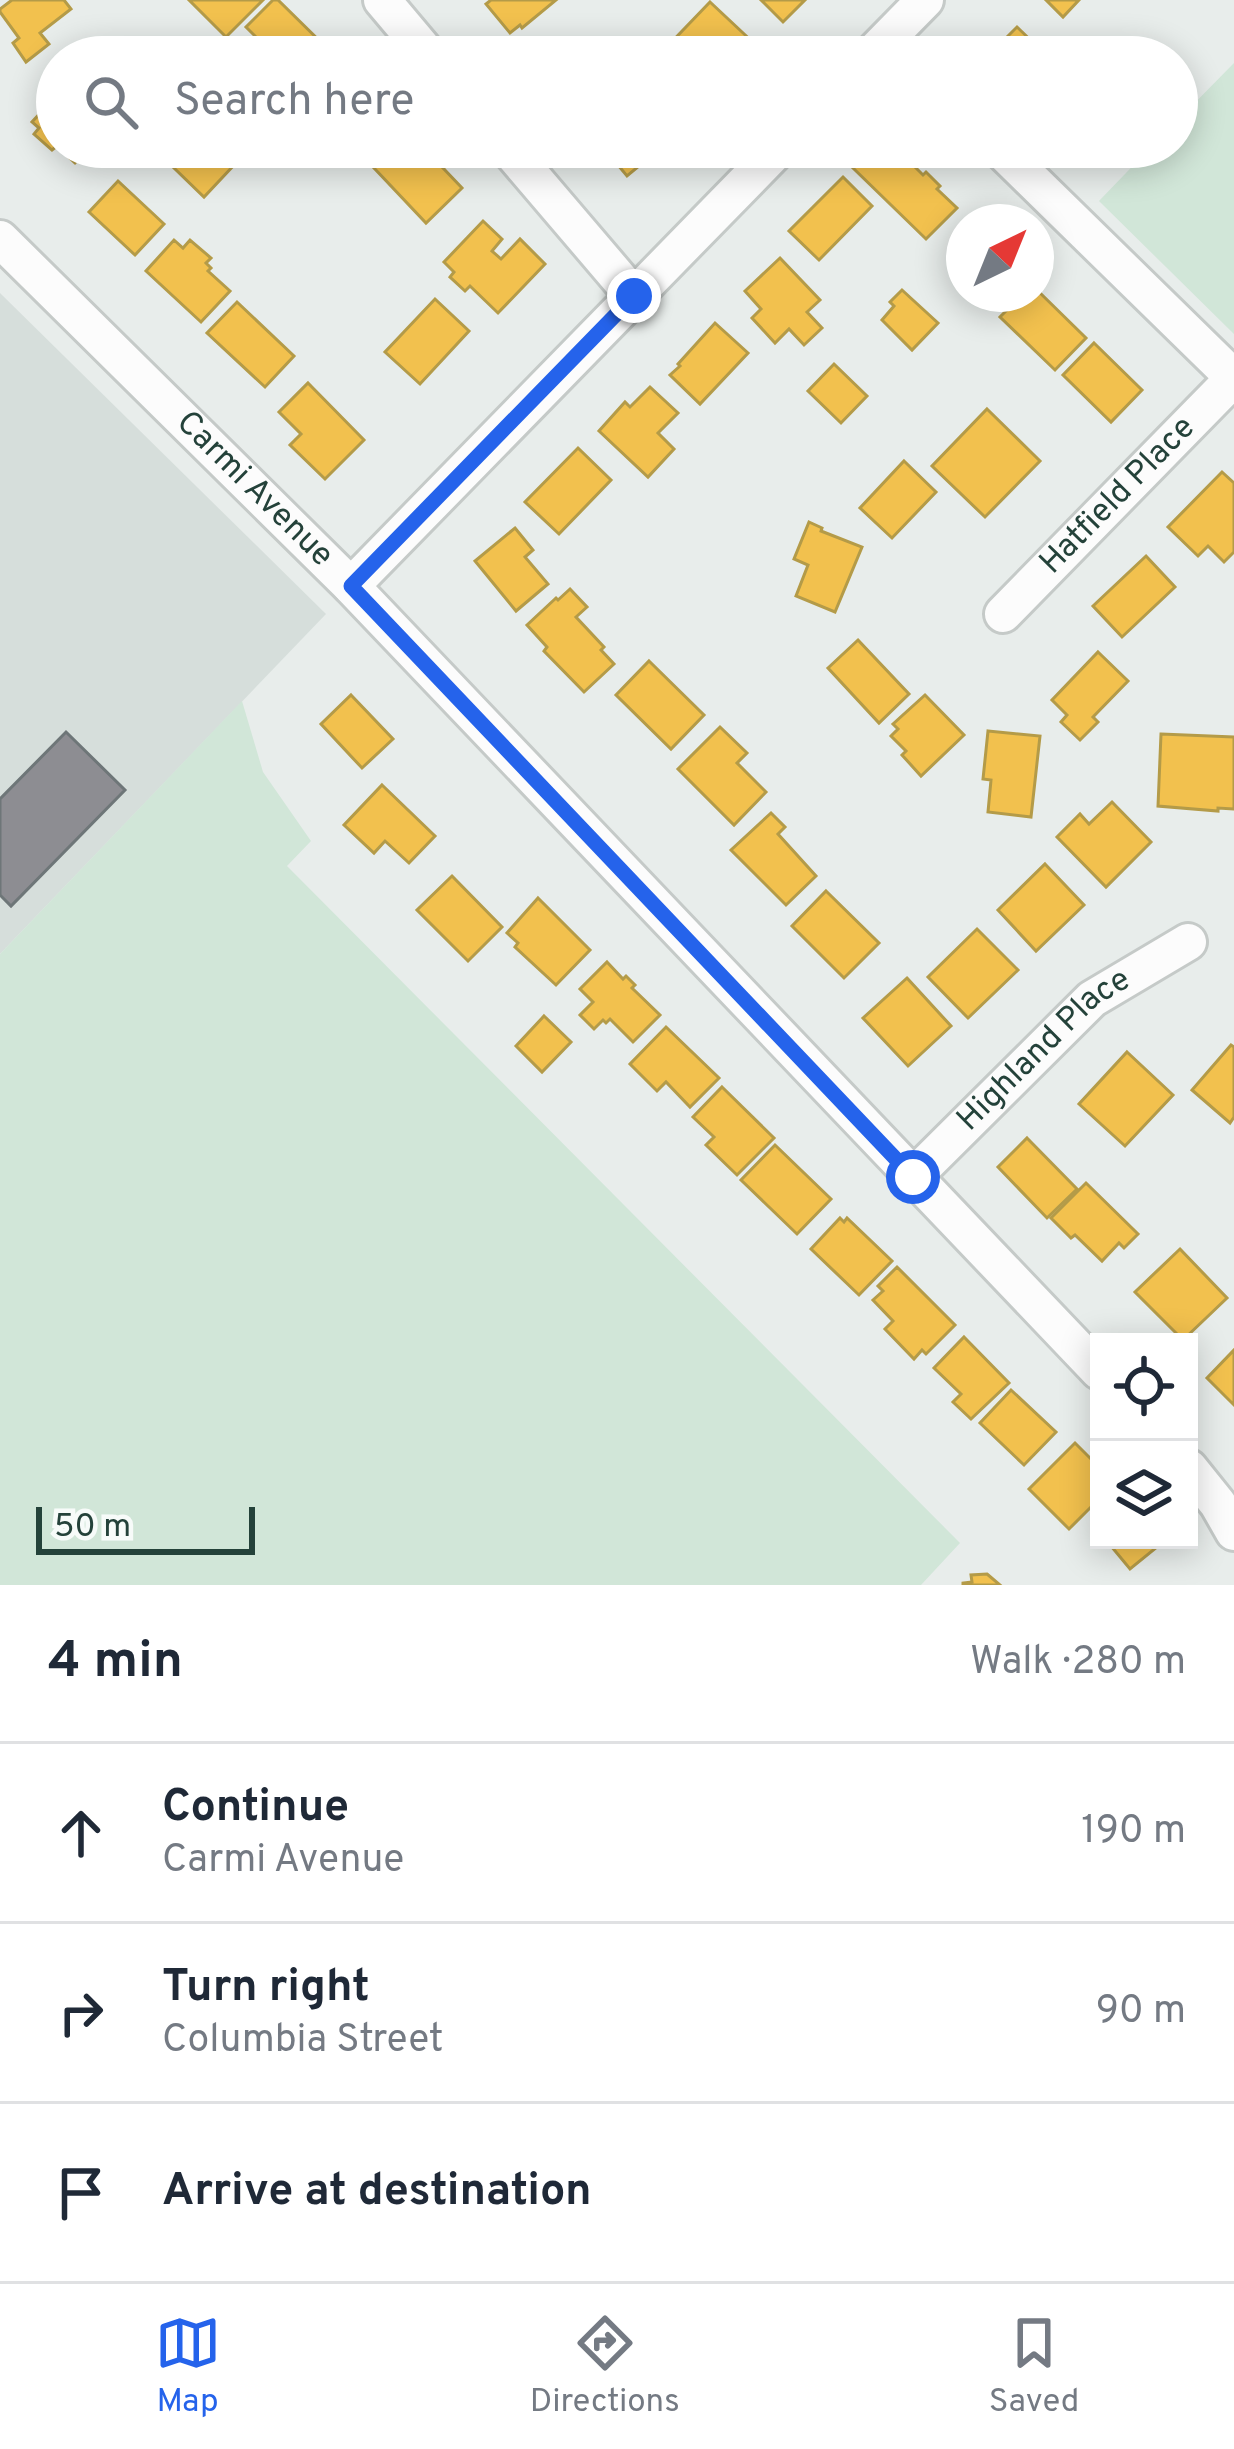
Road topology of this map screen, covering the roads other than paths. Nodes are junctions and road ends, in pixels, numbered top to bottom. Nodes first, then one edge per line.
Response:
1 (925, 0) edge
2 (387, 2) edge
3 (414, 36) edge
4 (898, 36) edge
5 (525, 168) edge
6 (759, 168) edge
7 (1019, 168) edge
8 (0, 239) edge
9 (634, 296) junction
10 (1234, 378) edge
11 (351, 586) junction
12 (1003, 614) dead end
13 (1188, 942) dead end
14 (913, 1177) junction
15 (1090, 1362) edge
16 (1198, 1479) edge
17 (1234, 1532) edge

1 - 4 street
2 - 3 street
5 - 9 street
6 - 9 street
7 - 10 street
8 - 11 street, Carmi Avenue
9 - 11 street
10 - 12 street, Hatfield Place
11 - 14 street, Carmi Avenue
13 - 14 street, Highland Place
14 - 15 street, Carmi Avenue
16 - 17 street

